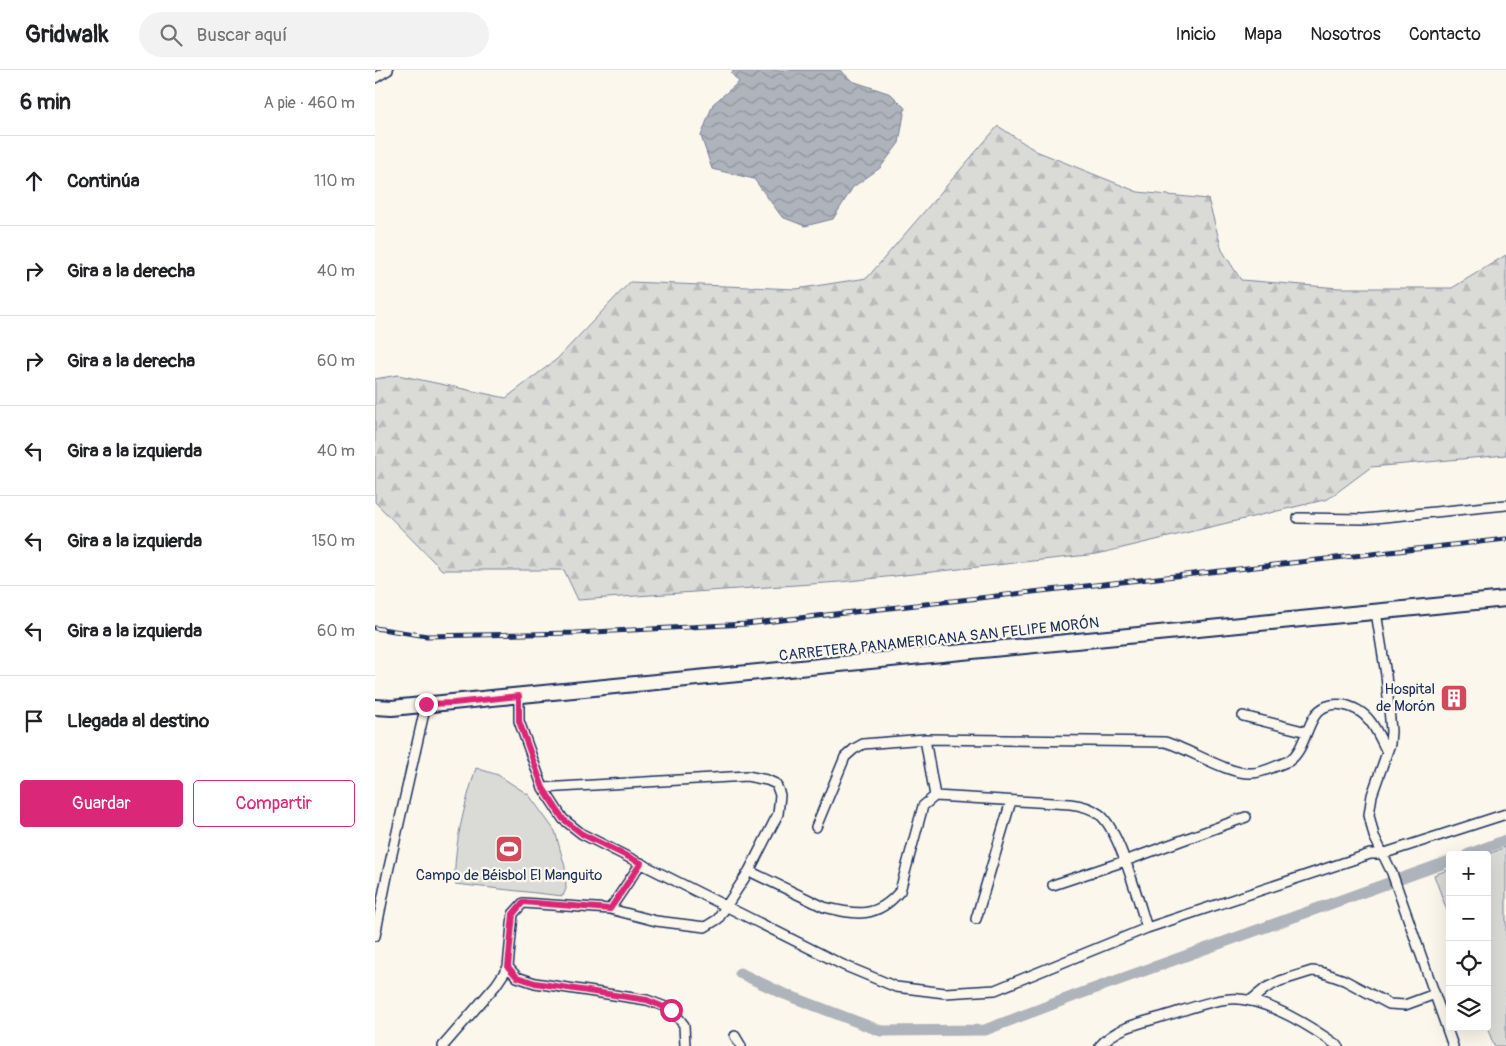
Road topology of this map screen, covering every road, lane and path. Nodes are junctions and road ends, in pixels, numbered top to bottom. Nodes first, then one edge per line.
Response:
1 (388, 70) edge
2 (375, 78) edge
3 (1506, 505) edge
4 (1298, 518) dead end
5 (1506, 599) edge
6 (1376, 612) junction
7 (519, 696) junction
8 (426, 704) junction
9 (375, 707) edge
10 (1243, 716) dead end
11 (1307, 732) junction
12 (925, 740) junction
13 (1387, 752) junction
14 (543, 788) junction
15 (935, 796) junction
16 (1011, 801) junction
17 (1506, 814) edge
18 (1246, 817) dead end
19 (816, 827) dead end
20 (1383, 854) junction
21 (1125, 861) junction
22 (641, 863) junction
23 (749, 870) junction
24 (1053, 885) dead end
25 (727, 907) junction
26 (610, 909) junction
27 (975, 920) dead end
28 (1147, 928) junction
29 (375, 936) edge
30 (508, 967) junction
31 (1435, 994) junction
32 (1250, 1001) junction
33 (735, 1036) dead end
34 (443, 1046) edge
35 (685, 1046) edge
36 (741, 1046) edge
37 (1100, 1046) edge
38 (1338, 1046) edge
39 (1453, 1046) edge

1 - 2 street
3 - 4 street
5 - 6 main road, CARRETERA PANAMERICANA SAN FELIPE MORÓN
6 - 7 main road, CARRETERA PANAMERICANA SAN FELIPE MORÓN
6 - 13 street
7 - 8 main road, CARRETERA PANAMERICANA SAN FELIPE MORÓN
7 - 14 street
8 - 9 main road, CARRETERA PANAMERICANA SAN FELIPE MORÓN
8 - 29 street
10 - 11 street
11 - 12 street
11 - 13 street
12 - 15 street
12 - 19 street
13 - 20 street
14 - 22 street
14 - 23 street
15 - 16 street
15 - 23 street
16 - 21 street
16 - 27 street
17 - 20 street
18 - 21 street
20 - 28 street
20 - 31 street
21 - 24 street
21 - 28 street
22 - 25 street
22 - 26 street
23 - 25 street
25 - 26 street
25 - 28 street
26 - 30 street
30 - 34 street
30 - 35 street
31 - 32 street
31 - 39 street
32 - 37 street
32 - 38 street
33 - 36 street

